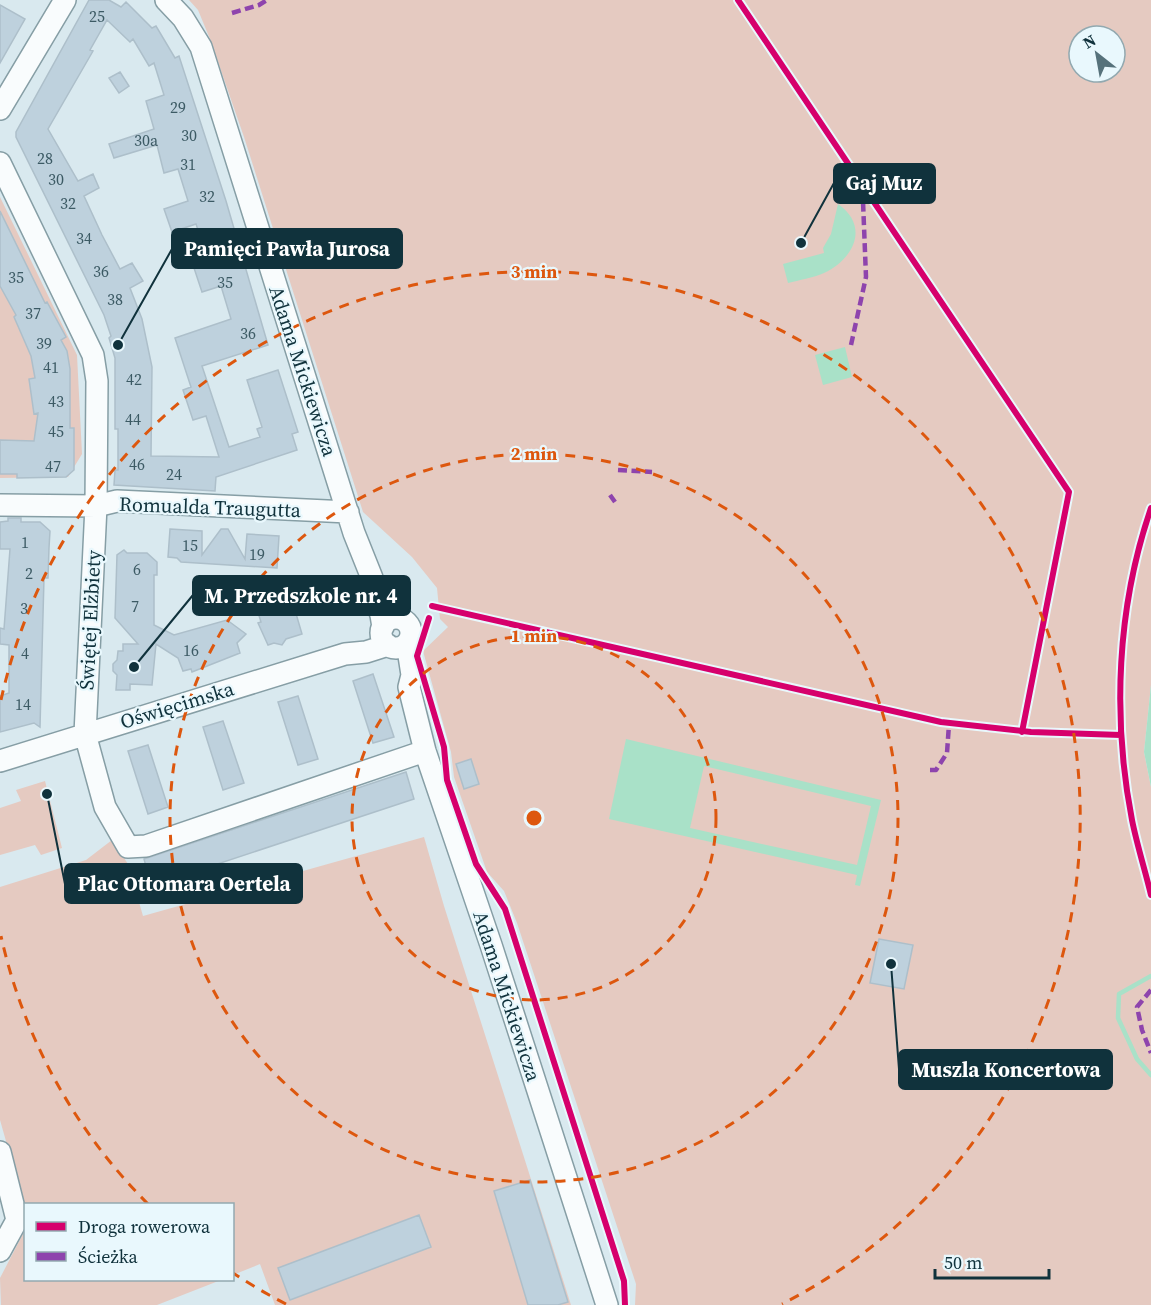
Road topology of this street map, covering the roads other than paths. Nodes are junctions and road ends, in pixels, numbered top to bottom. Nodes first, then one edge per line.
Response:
1 (64, 0) edge
2 (166, 0) edge
3 (0, 109) edge
4 (0, 163) edge
5 (0, 505) edge
6 (96, 506) junction
7 (348, 512) junction
8 (392, 635) junction
9 (85, 734) junction
10 (424, 751) junction
11 (0, 761) edge
12 (0, 1152) edge
13 (0, 1251) edge
14 (607, 1305) edge

1 - 3 street
2 - 7 street, Adama Mickiewicza
4 - 6 street, Świętej Elżbiety
5 - 6 street, Romualda Traugutta
6 - 7 street, Romualda Traugutta
6 - 9 street, Świętej Elżbiety
7 - 8 street, Adama Mickiewicza
8 - 9 street, Oświęcimska
8 - 10 street, Adama Mickiewicza
9 - 10 street, Świętej Elżbiety
9 - 11 street, Oświęcimska
10 - 14 street, Adama Mickiewicza
12 - 13 street

